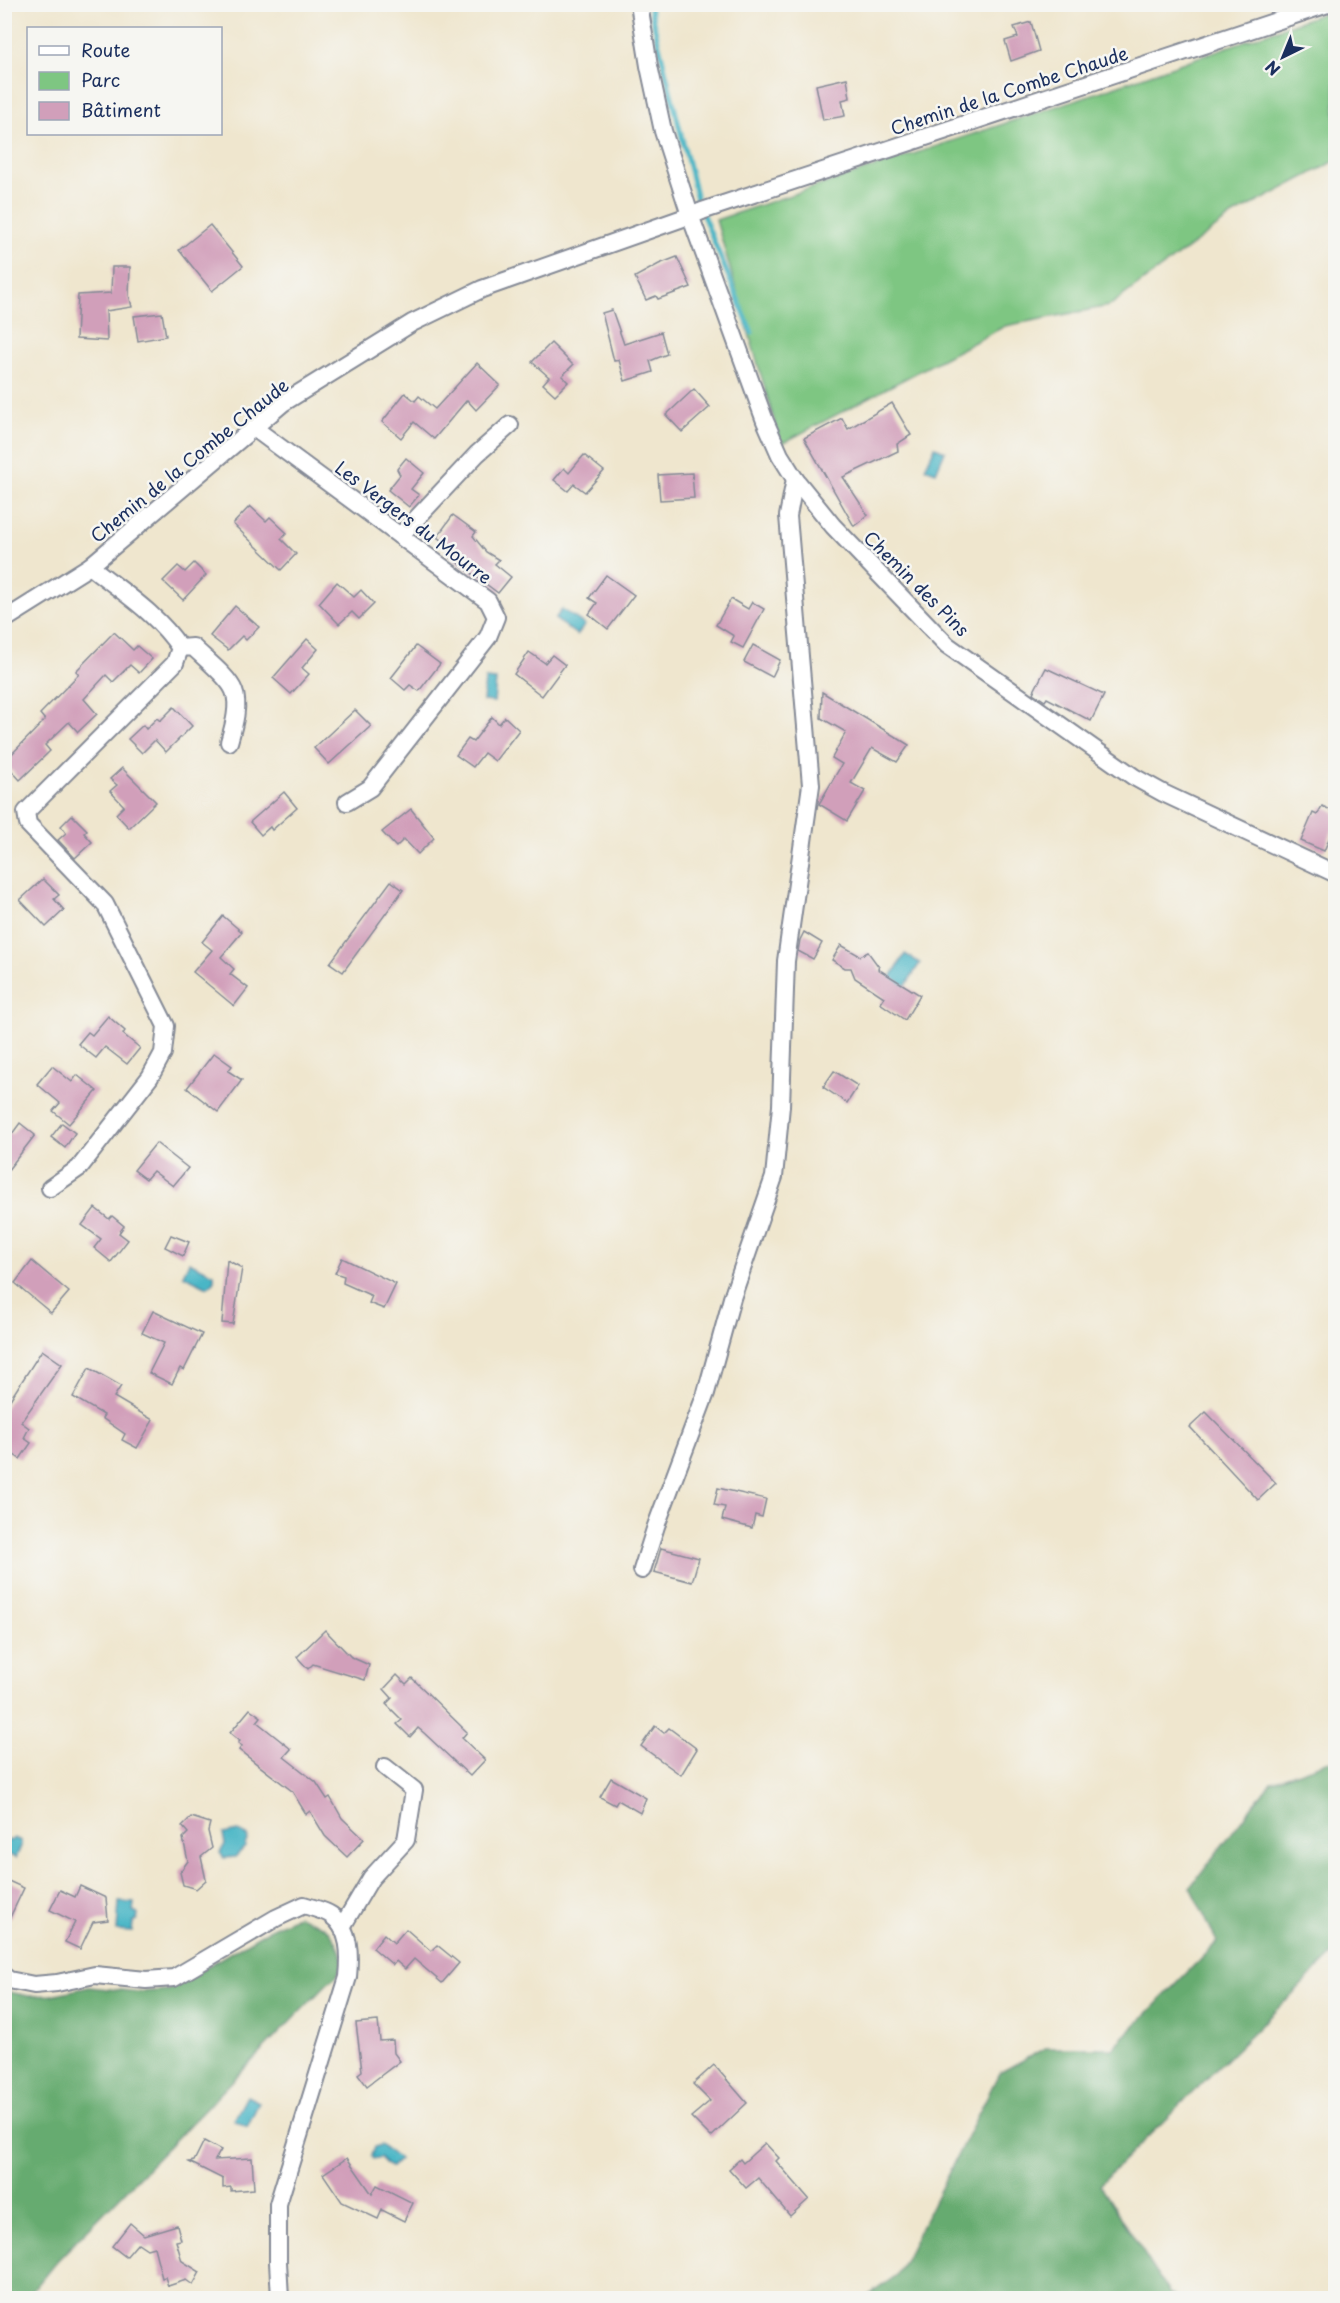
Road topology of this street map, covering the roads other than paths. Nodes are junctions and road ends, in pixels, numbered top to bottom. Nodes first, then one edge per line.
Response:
1 (639, 4) edge
2 (1328, 4) edge
3 (698, 213) junction
4 (510, 425) dead end
5 (254, 428) junction
6 (795, 479) junction
7 (400, 536) junction
8 (90, 566) junction
9 (4, 620) edge
10 (180, 648) junction
11 (229, 742) dead end
12 (347, 802) dead end
13 (1335, 874) edge
14 (50, 1188) dead end
15 (642, 1570) dead end
16 (385, 1767) dead end
17 (342, 1927) junction
18 (4, 1976) edge
19 (280, 2298) edge

1 - 3 street, Chemin des Pins
2 - 3 street, Chemin de la Combe Chaude
3 - 5 street, Chemin de la Combe Chaude
3 - 6 street, Chemin des Pins
4 - 7 street
5 - 7 street, Les Vergers du Mourre
5 - 8 street, Chemin de la Combe Chaude
6 - 13 street, Chemin des Pins
6 - 15 street
7 - 12 street, Les Vergers du Mourre
8 - 9 street, Chemin de la Combe Chaude
8 - 10 street
10 - 11 street
10 - 14 street
16 - 17 street
17 - 18 street
17 - 19 street

